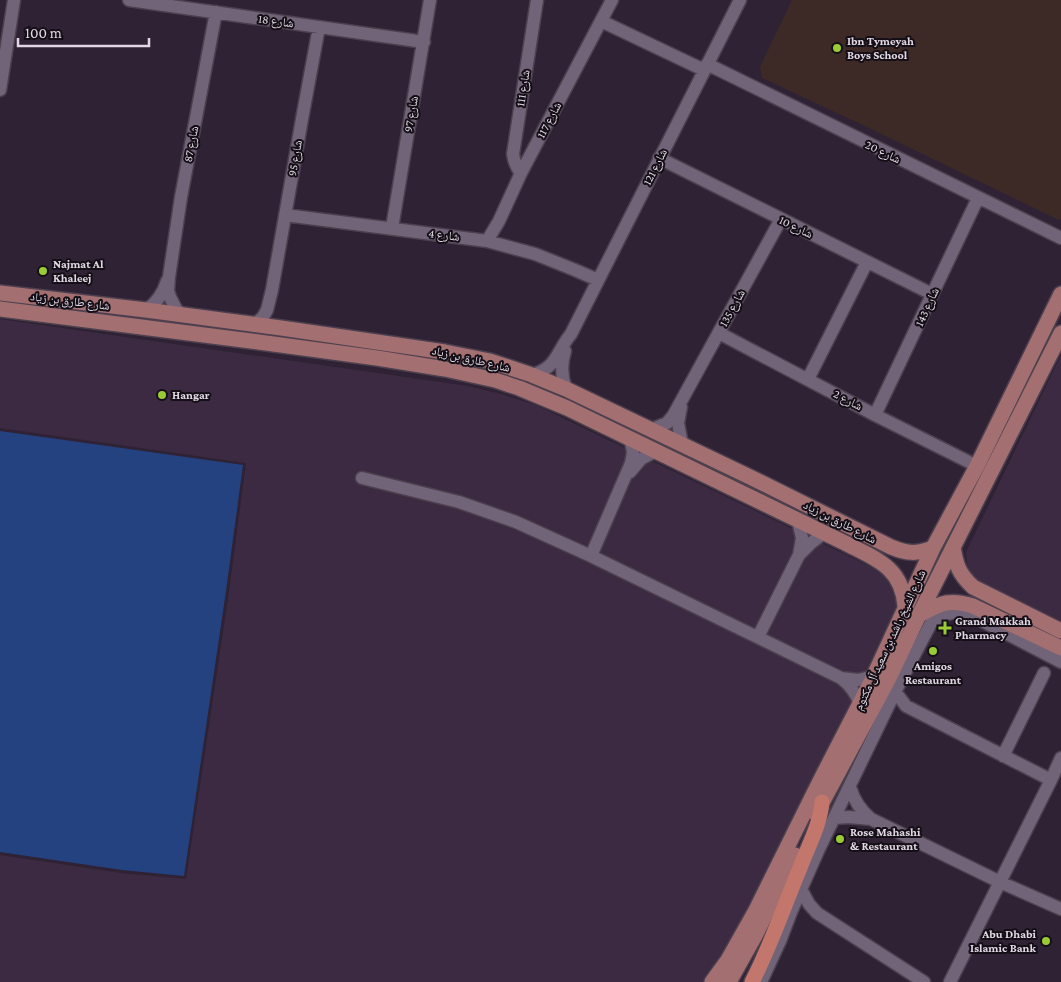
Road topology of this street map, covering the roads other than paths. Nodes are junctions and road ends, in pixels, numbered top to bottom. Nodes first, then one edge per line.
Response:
1 (14, 0) edge
2 (129, 0) edge
3 (430, 0) edge
4 (537, 0) edge
5 (612, 0) edge
6 (740, 0) edge
7 (149, 1) edge
8 (216, 12) junction
9 (601, 21) junction
10 (319, 27) junction
11 (424, 42) junction
12 (705, 67) junction
13 (0, 90) edge
14 (659, 158) junction
15 (521, 173) junction
16 (978, 198) junction
17 (285, 215) junction
18 (781, 219) junction
19 (392, 228) junction
20 (1061, 238) edge
21 (487, 241) junction
22 (867, 262) junction
23 (169, 277) junction
24 (598, 280) junction
25 (272, 290) junction
26 (0, 293) edge
27 (932, 294) junction
28 (1061, 294) edge
29 (0, 309) edge
30 (146, 310) junction
31 (181, 314) junction
32 (254, 324) junction
33 (281, 328) junction
34 (719, 333) junction
35 (1061, 333) edge
36 (571, 334) junction
37 (251, 341) junction
38 (532, 375) junction
39 (808, 379) junction
40 (566, 389) junction
41 (684, 398) junction
42 (875, 415) junction
43 (628, 419) junction
44 (650, 430) junction
45 (625, 436) junction
46 (682, 444) junction
47 (656, 451) junction
48 (977, 466) junction
49 (362, 478) dead end
50 (626, 478) junction
51 (798, 520) junction
52 (852, 528) junction
53 (824, 533) junction
54 (845, 543) junction
55 (953, 547) junction
56 (933, 548) junction
57 (800, 555) junction
58 (591, 556) junction
59 (991, 597) junction
60 (905, 606) junction
61 (981, 610) junction
62 (919, 615) junction
63 (1061, 631) edge
64 (758, 637) junction
65 (1061, 648) edge
66 (1061, 662) edge
67 (1044, 673) dead end
68 (841, 678) junction
69 (886, 683) junction
70 (860, 704) junction
71 (906, 706) junction
72 (883, 719) junction
73 (863, 728) junction
74 (1003, 756) junction
75 (1061, 758) edge
76 (1051, 780) junction
77 (850, 787) junction
78 (822, 802) junction
79 (834, 818) junction
80 (871, 819) junction
81 (1000, 882) junction
82 (802, 889) junction
83 (1061, 910) edge
84 (816, 912) junction
85 (786, 913) junction
86 (712, 982) edge
87 (729, 982) edge
88 (752, 982) edge
89 (761, 982) edge
90 (924, 982) edge
91 (950, 982) edge

1 - 13 street
2 - 7 street, شارع 18
3 - 11 street, شارع 97
4 - 15 street, شارع 111
5 - 9 street, شارع 117
6 - 12 street, شارع 121
7 - 8 street, شارع 18
8 - 10 street, شارع 18
8 - 23 street, شارع 87
9 - 12 street, شارع 20
9 - 15 street, شارع 117
10 - 11 street, شارع 18
10 - 17 street, شارع 95
11 - 19 street, شارع 97
12 - 14 street, شارع 121
12 - 16 street, شارع 20
14 - 18 street, شارع 10
14 - 24 street, شارع 121
15 - 21 street, شارع 117
16 - 20 street, شارع 20
16 - 27 street, شارع 143
17 - 19 street, شارع 4
17 - 25 street, شارع 95
18 - 22 street, شارع 10
18 - 34 street, شارع 135
19 - 21 street, شارع 4
21 - 24 street, شارع 4
22 - 27 street, شارع 10
22 - 39 street
23 - 30 street, شارع 87
23 - 31 street, شارع 87
24 - 36 street, شارع 121
25 - 32 street, شارع 95
25 - 33 street, شارع 95
26 - 30 main road, شارع طارق بن زياد
27 - 42 street, شارع 143
28 - 48 main road, شارع الشيخ راشد بن سعيد آل مكتوم
29 - 37 main road, شارع طارق بن زياد
30 - 31 main road, شارع طارق بن زياد
31 - 32 main road, شارع طارق بن زياد
32 - 33 main road, شارع طارق بن زياد
32 - 37 main road
33 - 38 main road, شارع طارق بن زياد
34 - 39 street, شارع 2
34 - 41 street, شارع 135
35 - 55 main road, شارع الشيخ راشد بن سعيد آل مكتوم
36 - 38 street, شارع 121
36 - 40 street, شارع 121
37 - 45 main road, شارع طارق بن زياد
38 - 40 main road, شارع طارق بن زياد
39 - 42 street, شارع 2
40 - 43 main road, شارع طارق بن زياد
41 - 44 street, شارع 135
41 - 46 street, شارع 135
42 - 48 street, شارع 2
43 - 44 main road, شارع طارق بن زياد
43 - 45 main road
44 - 46 main road, شارع طارق بن زياد
45 - 47 main road, شارع طارق بن زياد
45 - 50 street
46 - 52 main road, شارع طارق بن زياد
47 - 50 street
47 - 51 main road, شارع طارق بن زياد
48 - 56 main road, شارع الشيخ راشد بن سعيد آل مكتوم
49 - 58 street
50 - 58 street
51 - 53 main road, شارع طارق بن زياد
51 - 57 street
52 - 54 main road
52 - 56 main road, شارع طارق بن زياد
53 - 54 main road, شارع طارق بن زياد
53 - 57 street
54 - 60 main road, شارع طارق بن زياد
55 - 59 main road
55 - 62 main road, شارع الشيخ راشد بن سعيد آل مكتوم
56 - 60 main road, شارع الشيخ راشد بن سعيد آل مكتوم
57 - 64 street
58 - 64 street
59 - 61 main road
59 - 63 main road
60 - 69 main road, شارع الشيخ راشد بن سعيد آل مكتوم
61 - 62 main road
61 - 65 main road
62 - 69 main road, شارع الشيخ راشد بن سعيد آل مكتوم
64 - 68 street
66 - 69 street
67 - 74 street
68 - 69 street
68 - 70 street
69 - 70 main road, شارع الشيخ راشد بن سعيد آل مكتوم
69 - 71 street
69 - 72 street
69 - 73 main road, شارع الشيخ راشد بن سعيد آل مكتوم
70 - 86 main road, شارع الشيخ راشد بن سعيد آل مكتوم
71 - 72 street
71 - 74 street
72 - 73 street
72 - 77 street
73 - 78 main road, شارع الشيخ راشد بن سعيد آل مكتوم
74 - 76 street
75 - 76 street
76 - 81 street
77 - 79 street
77 - 80 street
78 - 85 highway
78 - 87 main road, شارع الشيخ راشد بن سعيد آل مكتوم
79 - 80 street
79 - 82 street
80 - 81 street
81 - 83 street
81 - 91 street
82 - 84 street
82 - 85 street
84 - 85 street
84 - 90 street
85 - 88 highway
85 - 89 street

